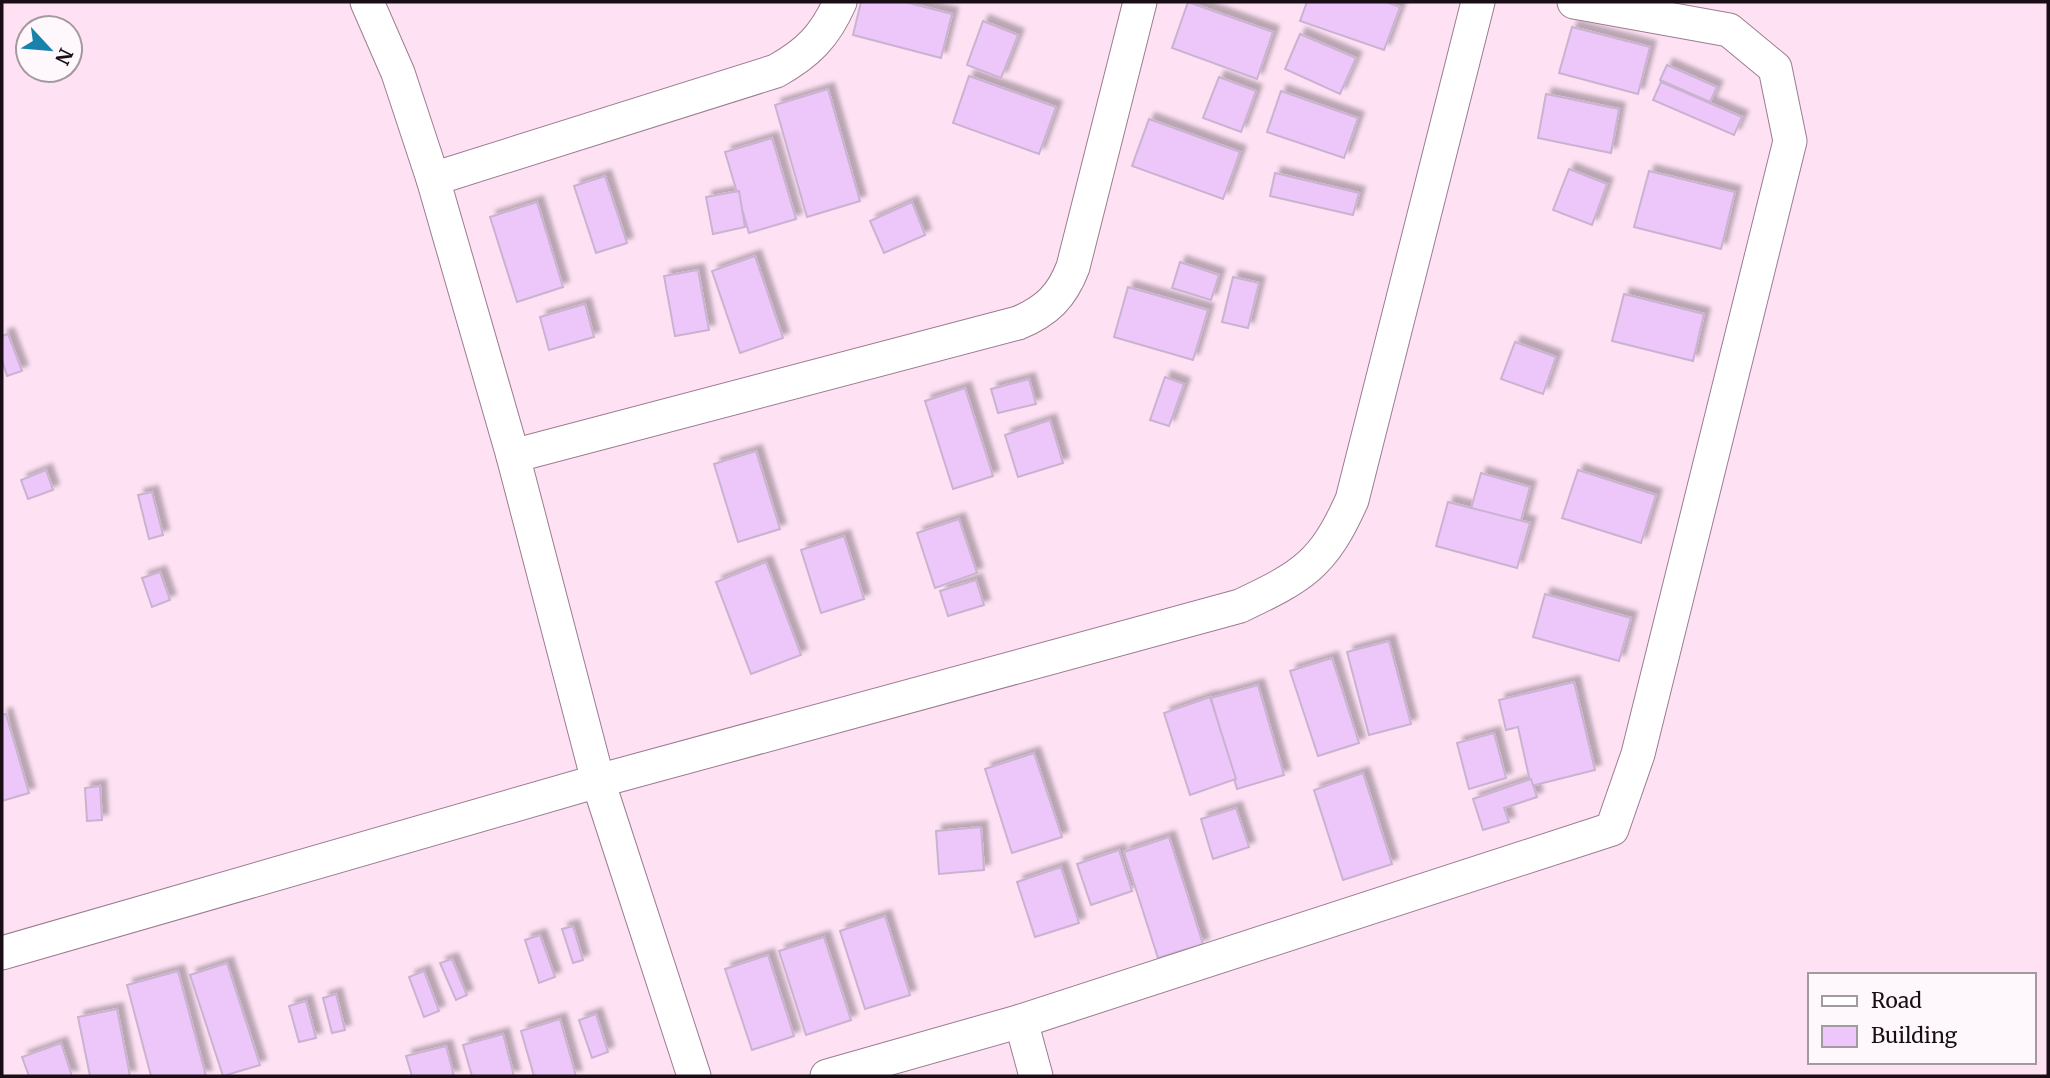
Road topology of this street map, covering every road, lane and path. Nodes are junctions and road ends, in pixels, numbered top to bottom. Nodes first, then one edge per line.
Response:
1 (368, 2) edge
2 (840, 2) edge
3 (1478, 2) edge
4 (1574, 2) edge
5 (1132, 3) edge
6 (433, 179) junction
7 (513, 456) junction
8 (598, 781) junction
9 (2, 953) edge
10 (1021, 1021) junction
11 (694, 1076) edge
12 (827, 1076) edge
13 (1036, 1076) edge

1 - 6 street
2 - 6 street
3 - 8 street
4 - 10 street
5 - 7 street
6 - 7 street
7 - 8 street
8 - 9 street
8 - 11 street
10 - 12 street
10 - 13 street

